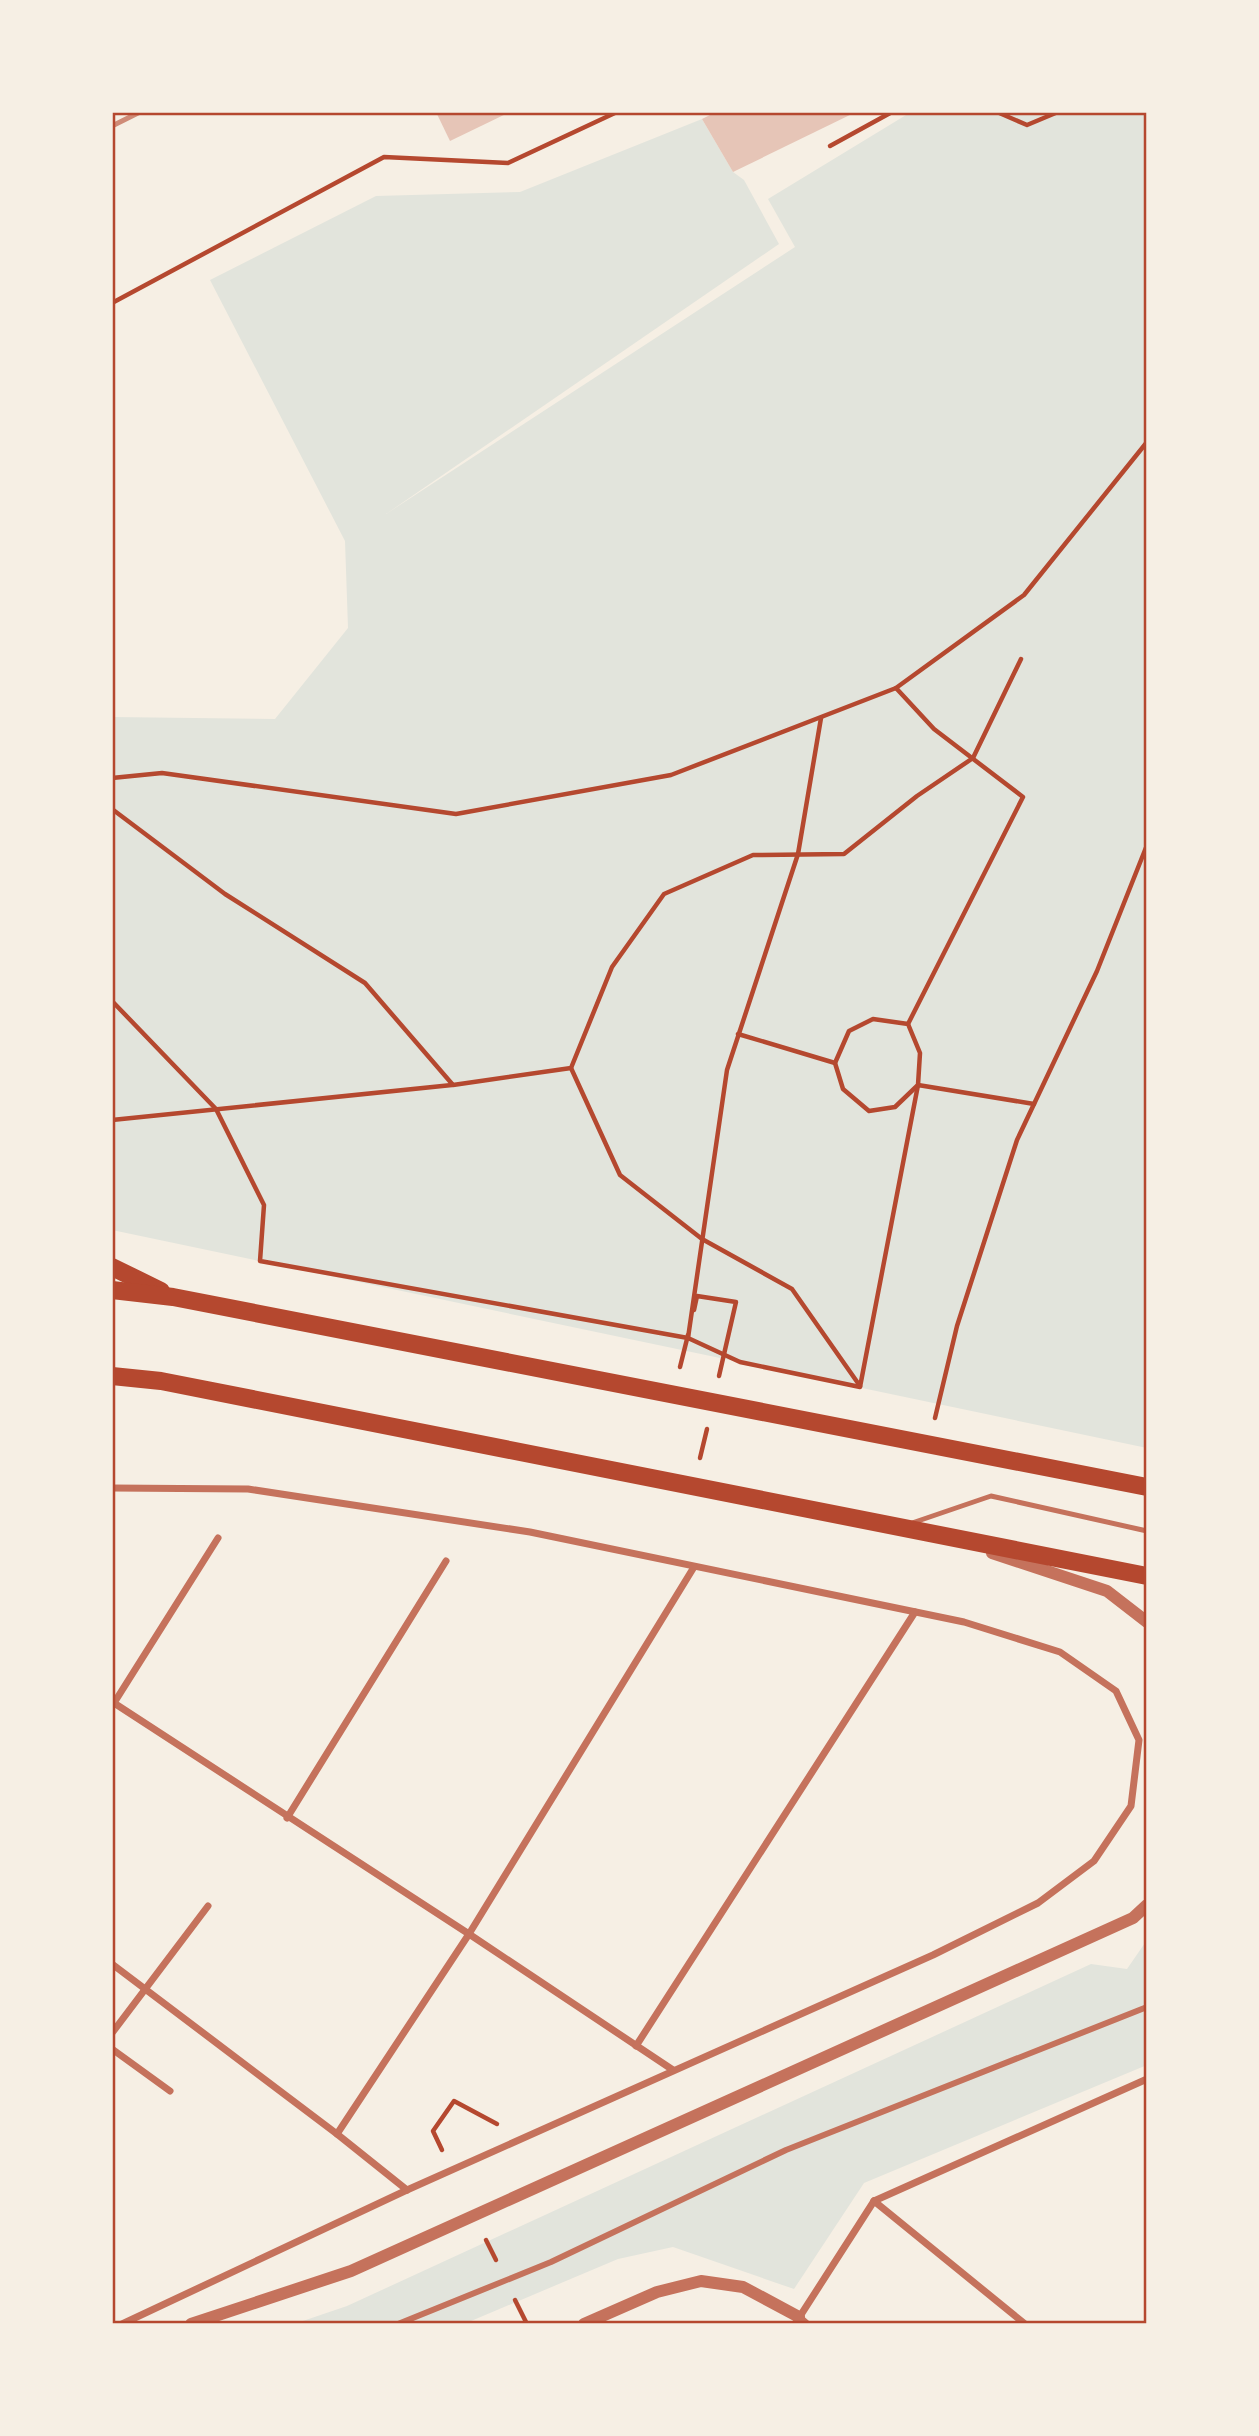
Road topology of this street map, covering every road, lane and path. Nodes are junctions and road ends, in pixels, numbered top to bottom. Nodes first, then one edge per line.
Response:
1 (617, 112) edge
2 (892, 112) edge
3 (997, 112) edge
4 (1058, 112) edge
5 (830, 146) dead end
6 (112, 303) edge
7 (1147, 442) edge
8 (1021, 659) dead end
9 (896, 688) junction
10 (821, 718) junction
11 (973, 758) junction
12 (112, 779) edge
13 (112, 809) edge
14 (1147, 845) edge
15 (798, 854) junction
16 (112, 1001) edge
17 (908, 1024) junction
18 (738, 1034) junction
19 (835, 1063) junction
20 (570, 1068) junction
21 (918, 1084) junction
22 (453, 1085) junction
23 (1034, 1104) junction
24 (215, 1109) junction
25 (112, 1120) edge
26 (702, 1239) junction
27 (112, 1267) edge
28 (112, 1290) edge
29 (173, 1297) junction
30 (736, 1302) dead end
31 (688, 1338) junction
32 (112, 1376) edge
33 (161, 1381) junction
34 (860, 1387) junction
35 (112, 1388) edge
36 (673, 1396) junction
37 (929, 1445) junction
38 (1147, 1487) edge
39 (112, 1488) edge
40 (902, 1526) junction
41 (926, 1530) junction
42 (1147, 1531) edge
43 (218, 1538) dead end
44 (446, 1561) dead end
45 (694, 1567) junction
46 (1147, 1576) edge
47 (915, 1612) junction
48 (1147, 1622) edge
49 (287, 1818) junction
50 (1147, 1905) edge
51 (208, 1906) dead end
52 (469, 1934) junction
53 (112, 1964) edge
54 (144, 1989) junction
55 (1147, 2007) edge
56 (112, 2033) edge
57 (636, 2046) junction
58 (112, 2049) edge
59 (673, 2070) junction
60 (1147, 2079) edge
61 (170, 2091) dead end
62 (495, 2122) dead end
63 (433, 2131) dead end
64 (337, 2134) junction
65 (407, 2190) junction
66 (874, 2201) junction
67 (801, 2322) edge
68 (122, 2324) edge
69 (191, 2324) edge
70 (398, 2324) edge
71 (584, 2324) edge
72 (1025, 2324) edge

1 - 6 path
2 - 5 path
3 - 4 path
7 - 9 path
8 - 11 path
9 - 10 path
9 - 11 path
10 - 12 path
10 - 15 path
11 - 15 path
11 - 17 path
13 - 22 path
14 - 23 path
15 - 18 path
15 - 20 path
16 - 24 path
17 - 19 path
17 - 21 path
18 - 19 path
18 - 26 path
19 - 21 path
20 - 22 path
20 - 26 path
21 - 23 path
21 - 34 path
22 - 24 path
23 - 37 path
24 - 25 path
24 - 31 path
26 - 31 path
26 - 34 path
27 - 29 main road
28 - 29 main road
29 - 36 main road
30 - 31 path
31 - 34 path
31 - 36 path
32 - 33 main road
33 - 35 main road
33 - 40 main road
36 - 37 main road
37 - 38 main road
39 - 45 street
40 - 41 main road
40 - 42 lane
41 - 46 main road
41 - 48 street
43 - 49 street
44 - 49 street
45 - 47 street
45 - 52 street
47 - 57 street
47 - 59 street
49 - 52 street
50 - 69 street
51 - 54 street
52 - 57 street
52 - 64 street
53 - 54 street
54 - 56 street
54 - 64 street
55 - 70 street
57 - 59 street
58 - 61 street
59 - 65 street
60 - 66 street
62 - 63 path
64 - 65 street
65 - 68 street
66 - 67 street
66 - 72 street
67 - 71 street

